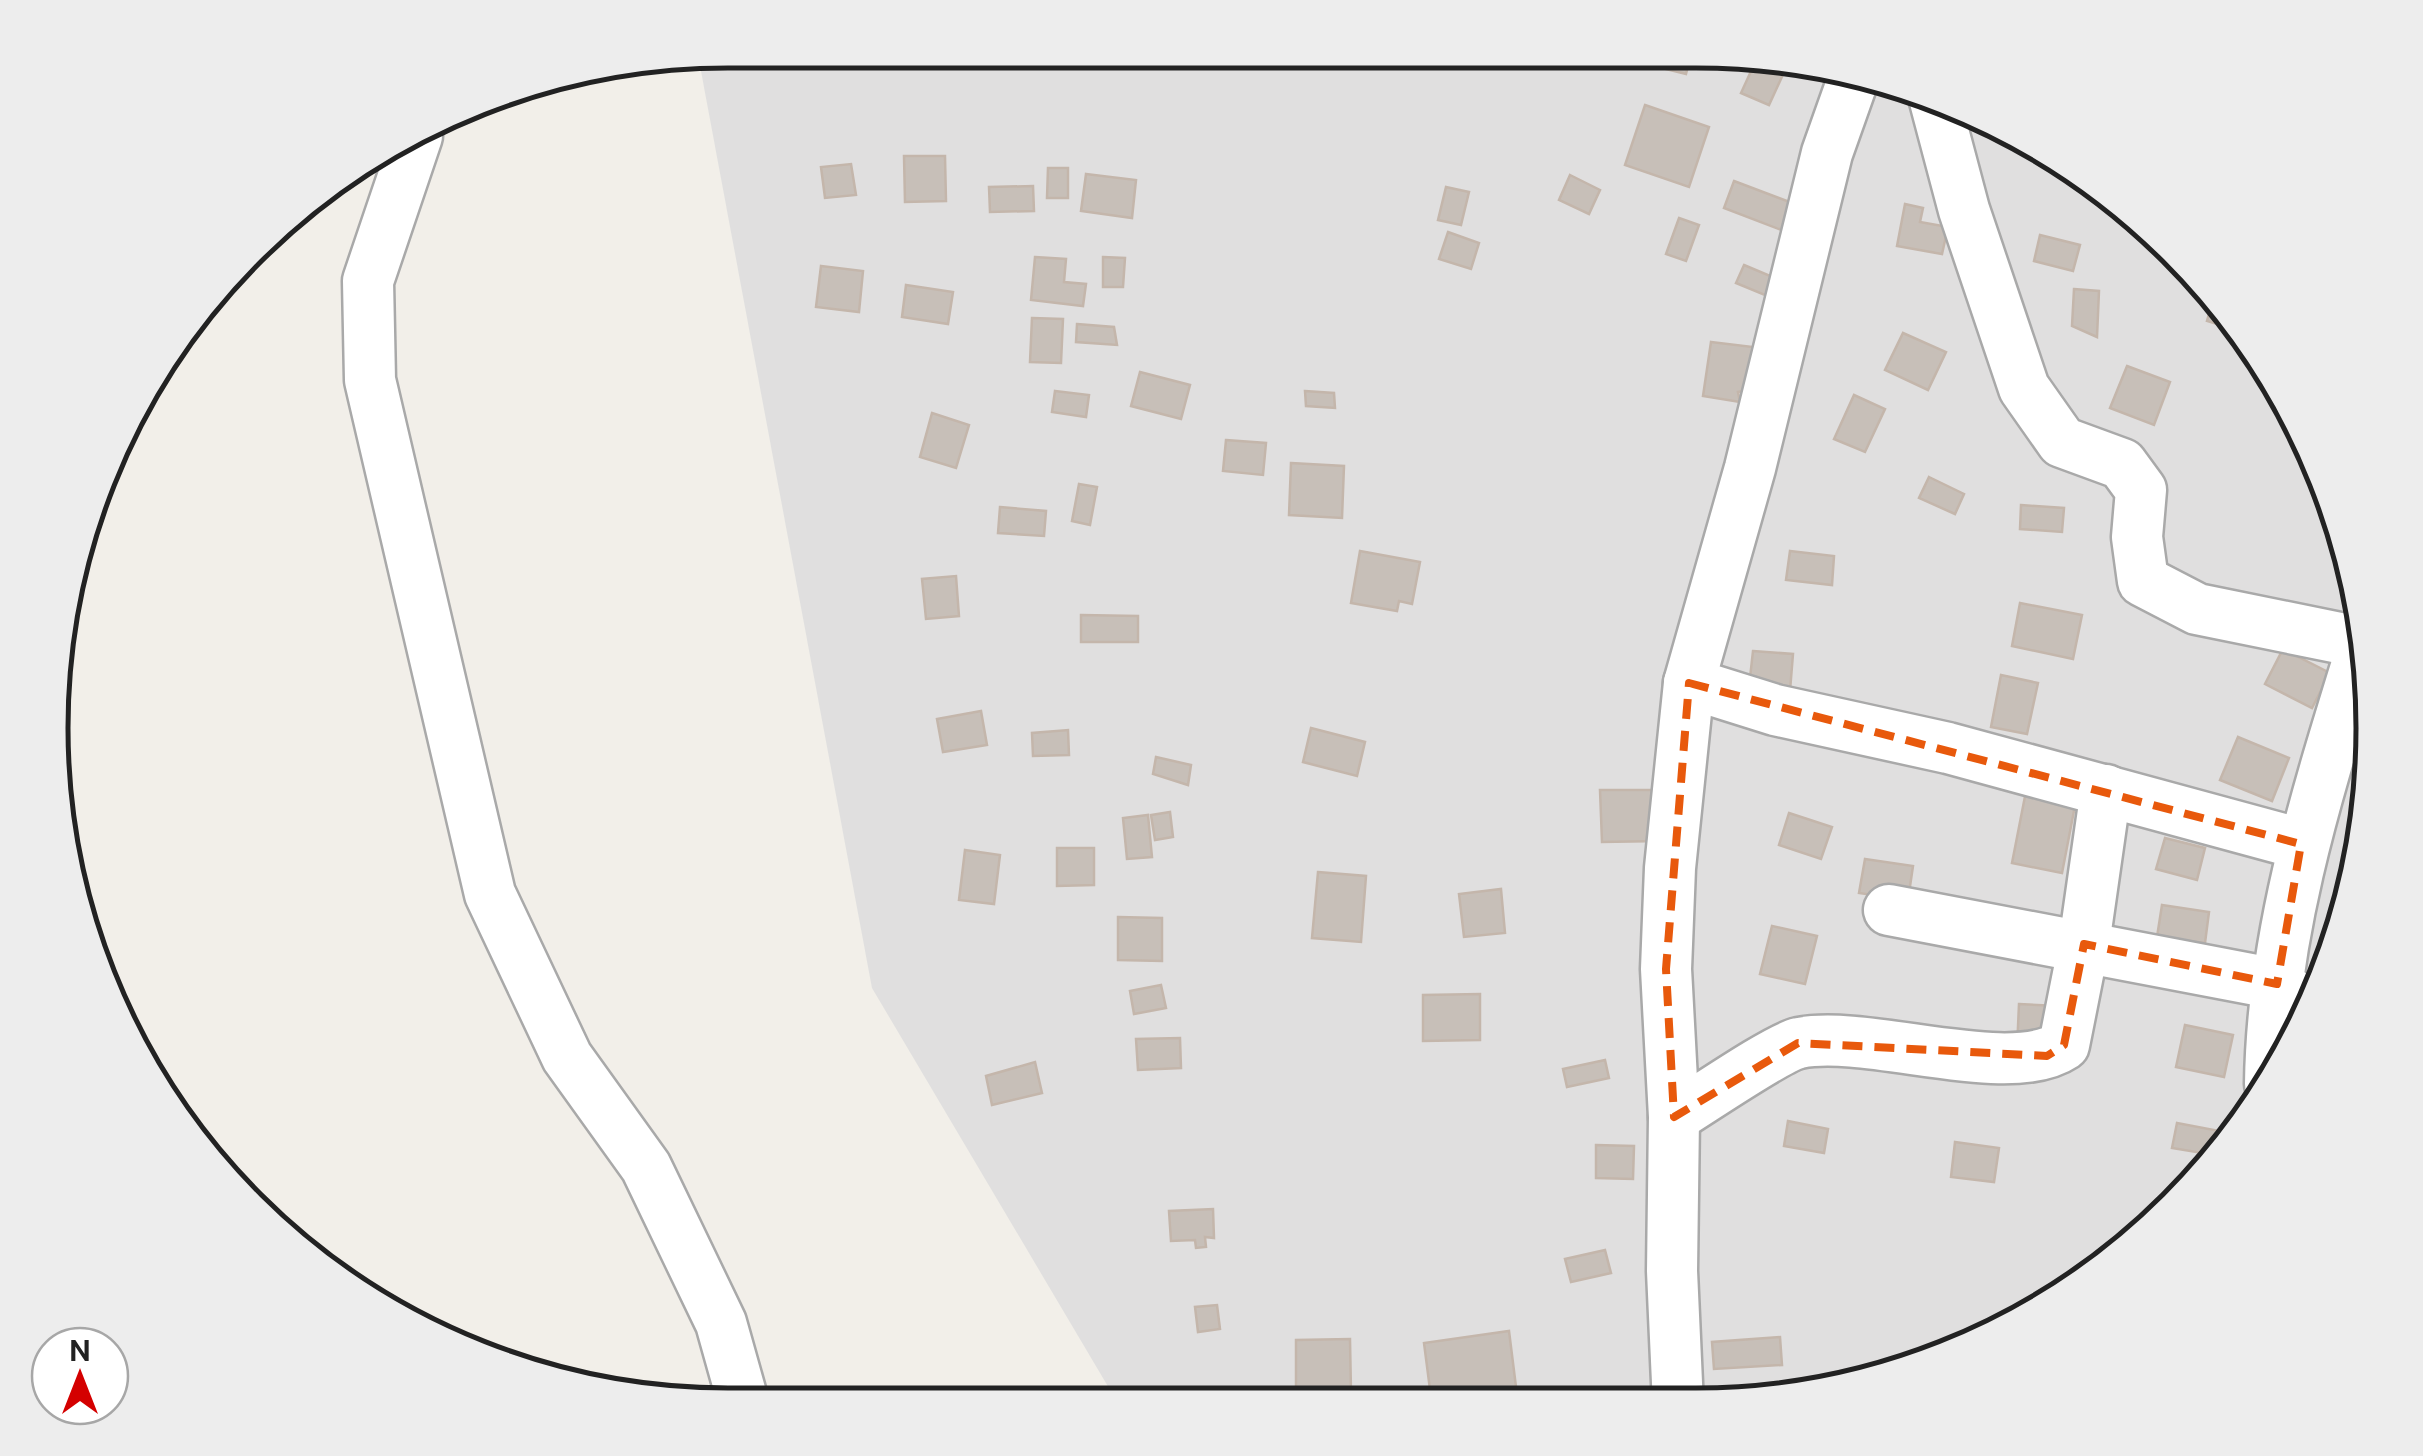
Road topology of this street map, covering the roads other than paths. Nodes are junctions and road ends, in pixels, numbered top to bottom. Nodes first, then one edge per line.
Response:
1 (1851, 86) edge
2 (1939, 115) edge
3 (413, 148) edge
4 (2350, 639) edge
5 (2353, 677) edge
6 (1689, 683) junction
7 (2106, 790) junction
8 (2301, 844) junction
9 (1890, 910) dead end
10 (2084, 944) junction
11 (2294, 996) edge
12 (1674, 1117) junction
13 (739, 1388) edge
14 (1677, 1388) edge

1 - 6 street
2 - 4 street
3 - 13 street
5 - 8 street
6 - 7 street
6 - 12 street
7 - 8 street
7 - 10 street
8 - 11 street
9 - 10 street
10 - 11 street
10 - 12 street
12 - 14 street

